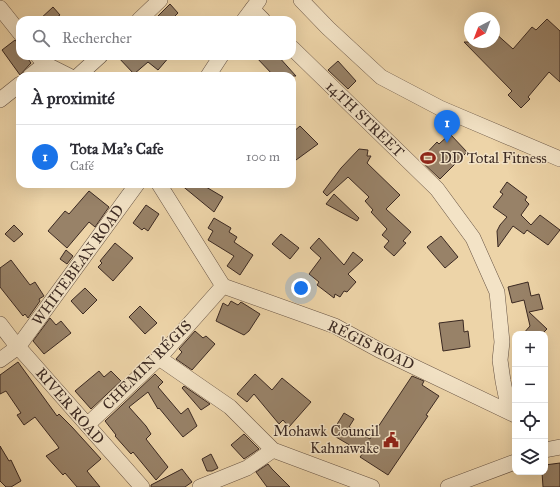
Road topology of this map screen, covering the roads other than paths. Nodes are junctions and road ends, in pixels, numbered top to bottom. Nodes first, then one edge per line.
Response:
1 (160, 0) edge
2 (301, 0) edge
3 (0, 8) edge
4 (143, 16) edge
5 (16, 28) edge
6 (296, 52) edge
7 (41, 60) edge
8 (96, 60) edge
9 (218, 60) edge
10 (33, 72) edge
11 (62, 72) edge
12 (82, 72) edge
13 (211, 72) edge
14 (16, 87) edge
15 (0, 100) edge
16 (560, 159) edge
17 (134, 188) edge
18 (161, 188) edge
19 (222, 286) junction
20 (0, 324) edge
21 (18, 347) junction
22 (159, 358) junction
23 (0, 360) edge
24 (512, 405) edge
25 (512, 415) edge
26 (87, 425) junction
27 (273, 450) junction
28 (512, 463) edge
29 (142, 487) edge
30 (200, 487) edge
31 (372, 487) edge
32 (448, 487) edge

1 - 4 street
2 - 16 street
3 - 5 street
6 - 24 street, 14TH STREET
7 - 10 street
7 - 11 street
8 - 12 street
9 - 13 street
14 - 15 street
17 - 21 street, WHITEBEAN ROAD
18 - 19 street
19 - 22 street, CHEMIN RÉGIS
19 - 25 street, RÉGIS ROAD
20 - 21 street, RIVER ROAD
21 - 23 street, WHITEBEAN ROAD
21 - 26 street, RIVER ROAD
22 - 26 street, CHEMIN RÉGIS
22 - 27 street
26 - 29 street, RIVER ROAD
27 - 30 street
27 - 31 street
28 - 32 street

